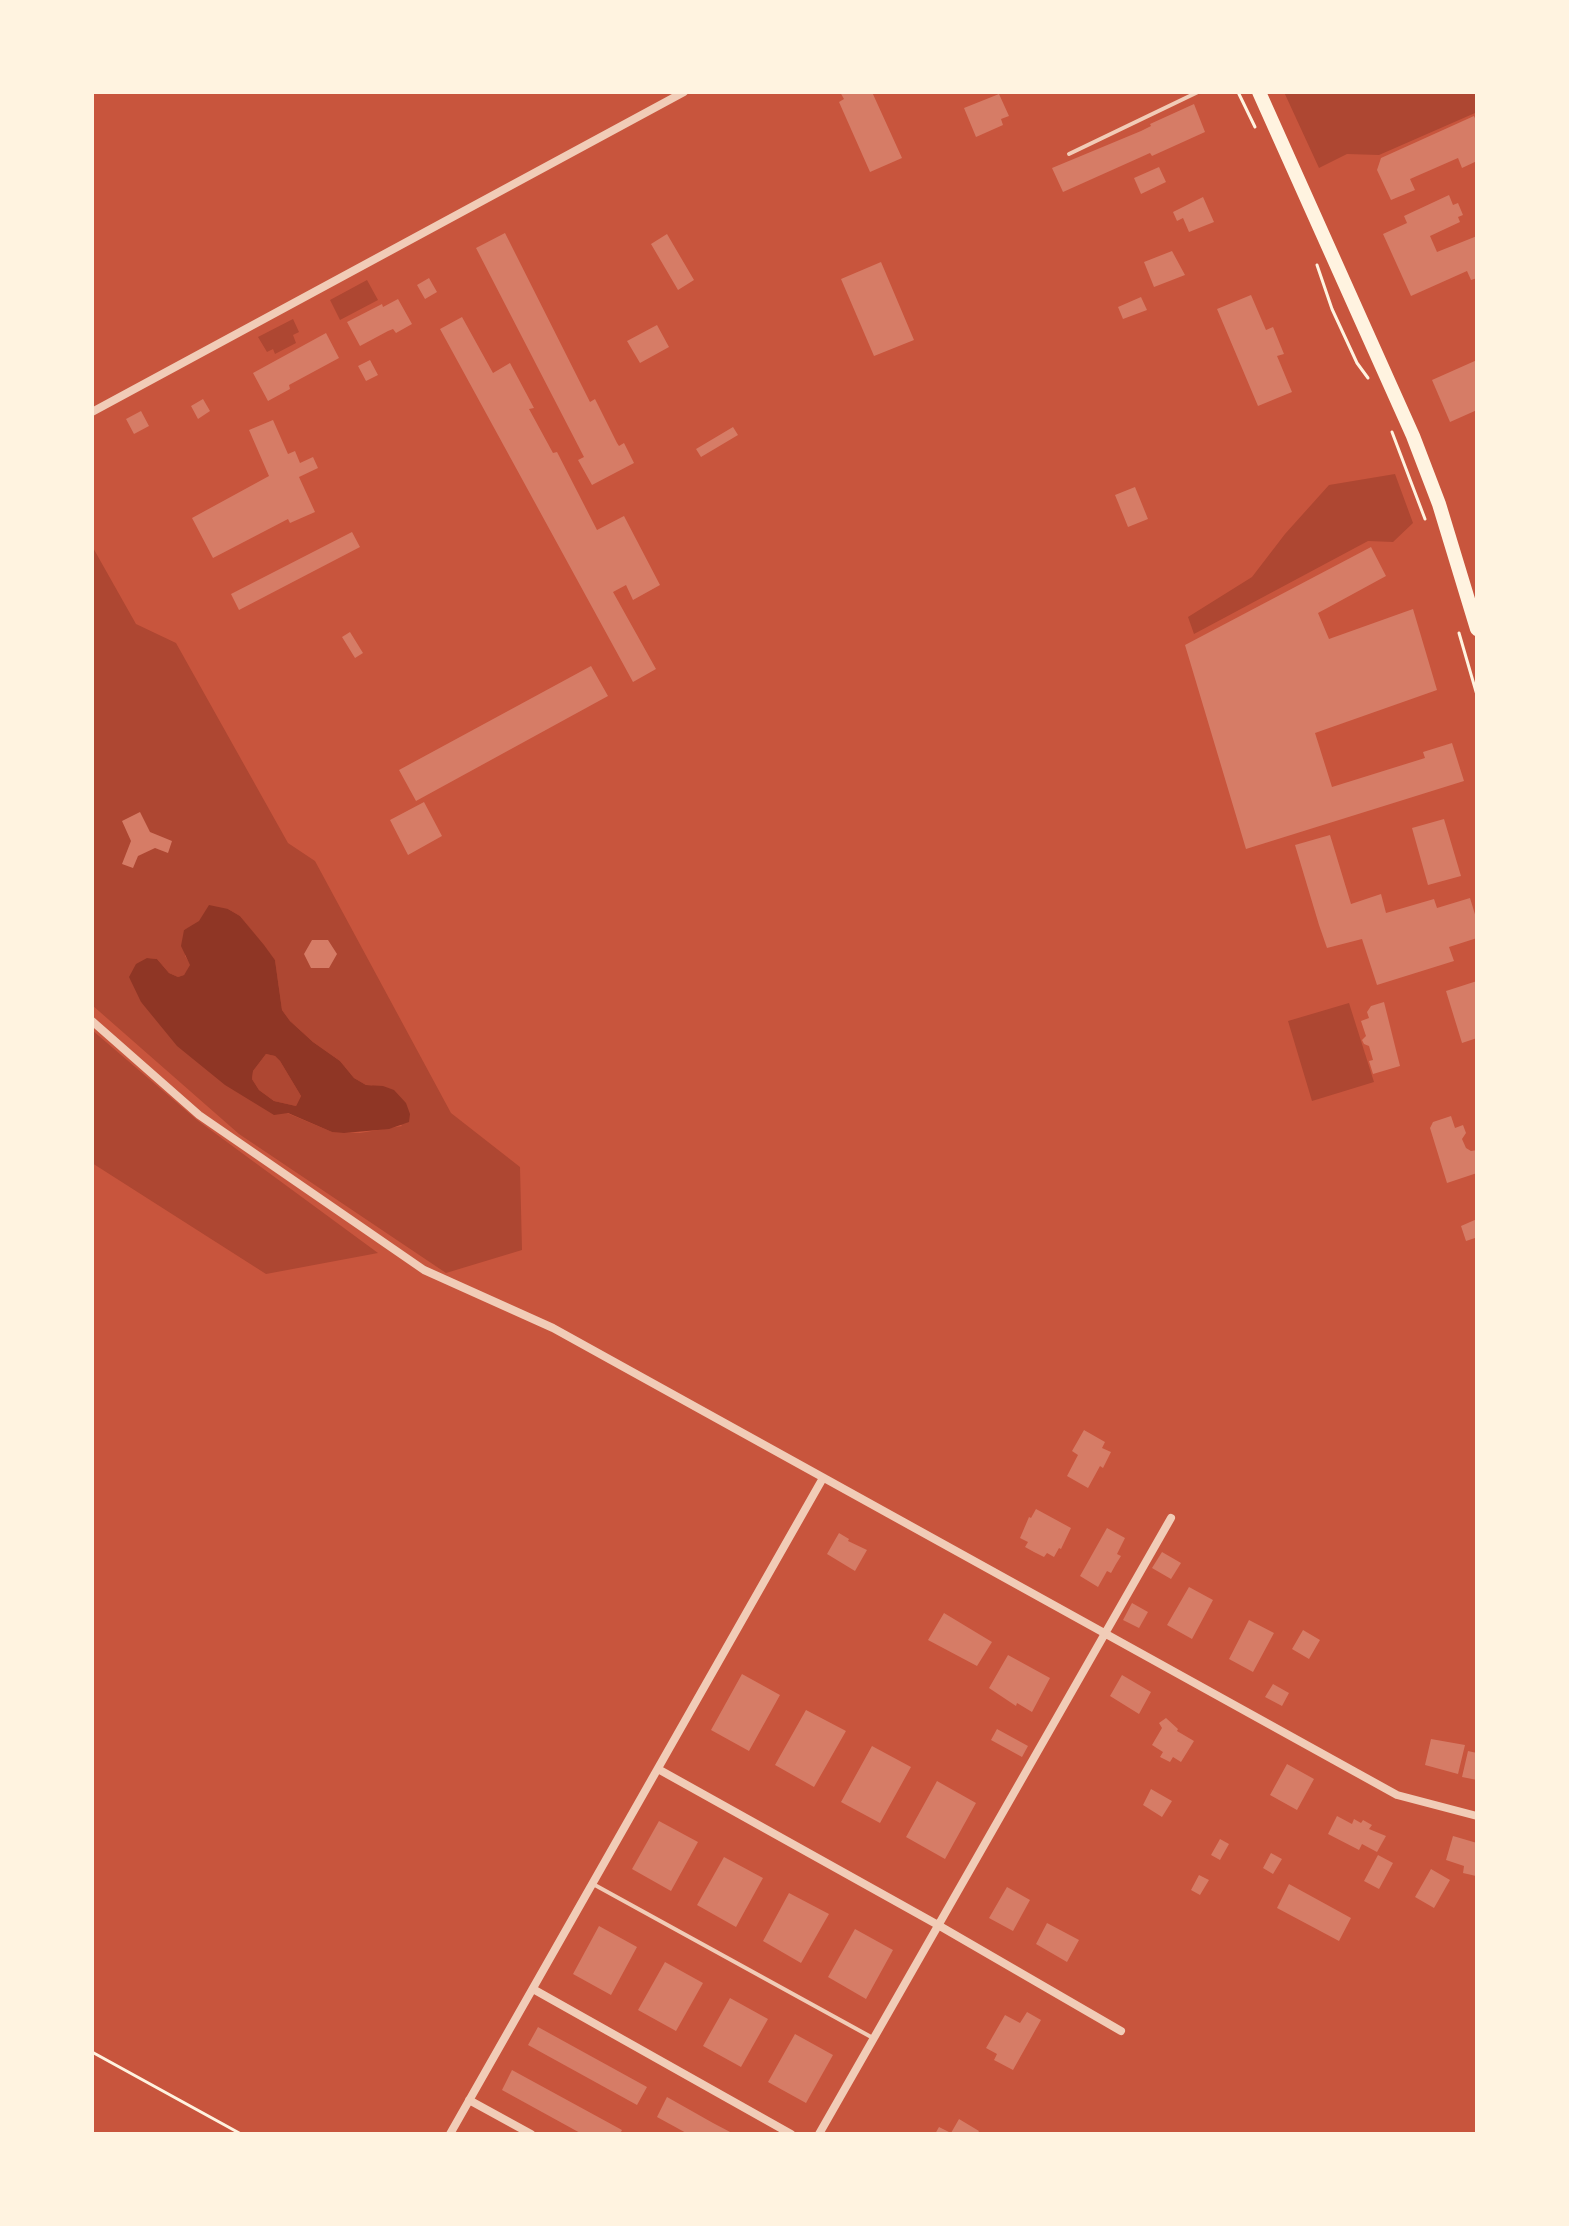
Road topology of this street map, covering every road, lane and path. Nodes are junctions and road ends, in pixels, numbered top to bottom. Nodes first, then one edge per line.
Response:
1 (684, 92) edge
2 (1198, 92) edge
3 (1238, 92) edge
4 (1259, 92) edge
5 (1256, 130) dead end
6 (1069, 154) dead end
7 (1315, 259) dead end
8 (1373, 385) dead end
9 (92, 412) edge
10 (1389, 425) dead end
11 (1428, 527) dead end
12 (1456, 621) dead end
13 (1477, 629) edge
14 (1477, 695) edge
15 (92, 1021) edge
16 (823, 1478) junction
17 (1171, 1518) dead end
18 (1106, 1632) junction
19 (658, 1769) junction
20 (1477, 1816) edge
21 (593, 1884) junction
22 (938, 1925) junction
23 (533, 1989) junction
24 (1121, 2031) dead end
25 (873, 2038) junction
26 (92, 2052) edge
27 (469, 2100) junction
28 (241, 2134) edge
29 (450, 2134) edge
30 (531, 2134) edge
31 (791, 2134) edge
32 (819, 2134) edge

1 - 9 street
2 - 6 lane
3 - 5 path
4 - 13 main road
7 - 8 path
10 - 11 path
12 - 14 path
15 - 16 street
16 - 18 street
16 - 19 street
17 - 18 street
18 - 20 street
18 - 22 street
19 - 21 street
19 - 22 street
21 - 23 street
21 - 25 lane
22 - 24 street
22 - 25 street
23 - 27 street
23 - 31 street
25 - 32 street
26 - 28 path
27 - 29 street
27 - 30 street

